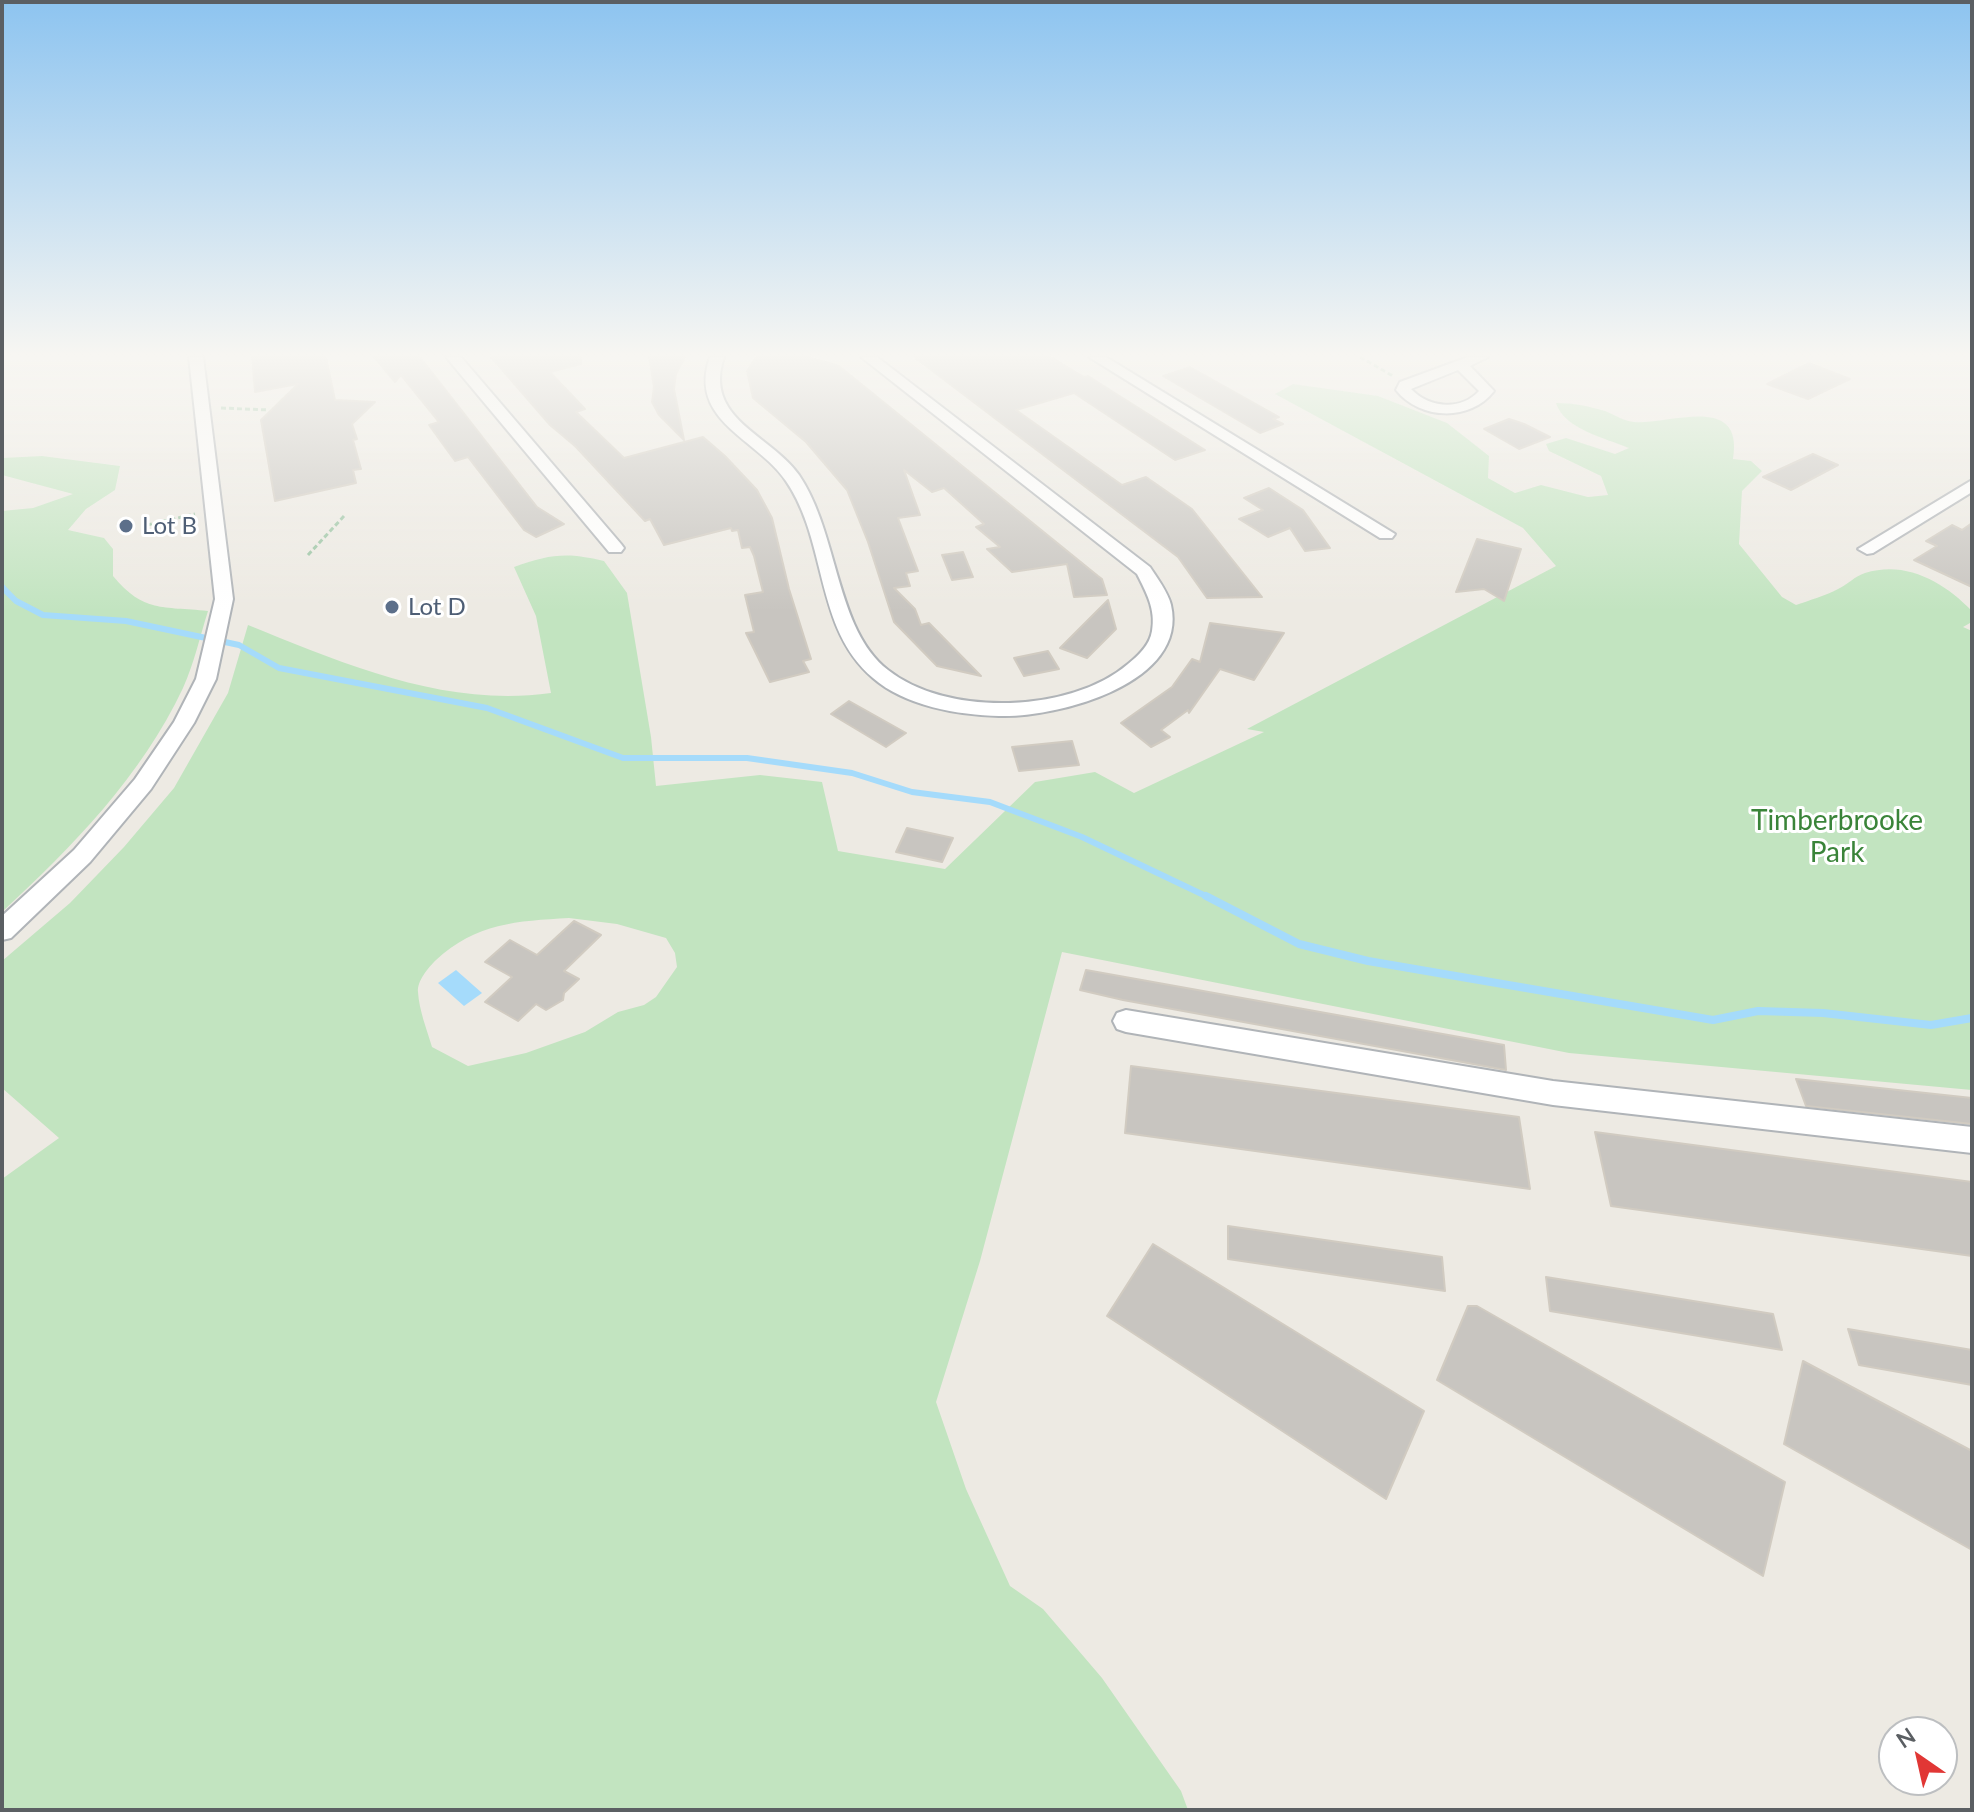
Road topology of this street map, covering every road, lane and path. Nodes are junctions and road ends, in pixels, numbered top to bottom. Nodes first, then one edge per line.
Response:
1 (205, 442) edge
2 (527, 442) edge
3 (758, 442) edge
4 (978, 442) edge
5 (1235, 442) edge
6 (1972, 485) edge
7 (199, 513) dead end
8 (345, 515) dead end
9 (147, 525) dead end
10 (1386, 534) dead end
11 (615, 548) dead end
12 (1867, 549) dead end
13 (308, 555) dead end
14 (2, 931) edge
15 (1126, 1021) dead end
16 (1972, 1140) edge

1 - 14 street
2 - 11 street
3 - 4 street
5 - 10 street
6 - 12 street
7 - 9 path
8 - 13 path
15 - 16 street

